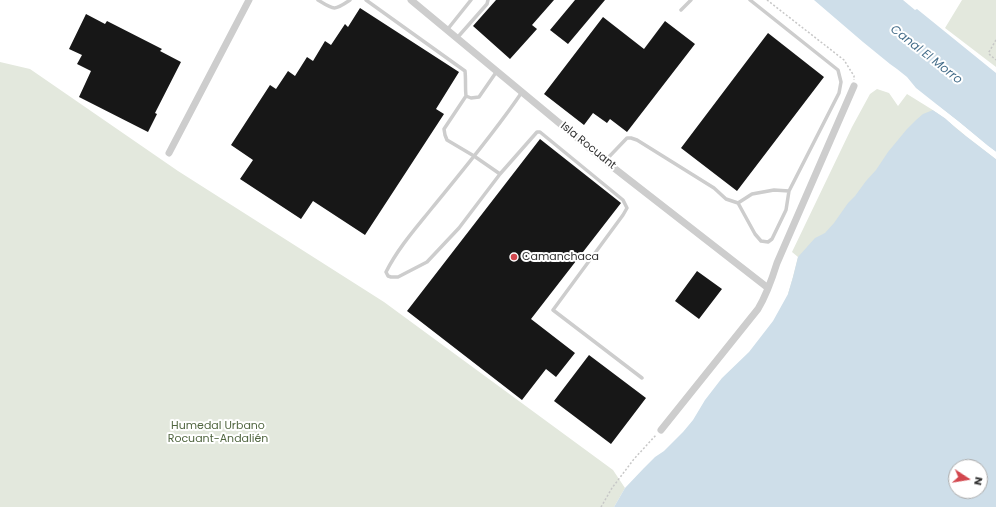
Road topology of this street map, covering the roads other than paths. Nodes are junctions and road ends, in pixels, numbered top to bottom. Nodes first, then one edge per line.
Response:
1 (248, 0) edge
2 (318, 0) edge
3 (350, 0) edge
4 (366, 0) edge
5 (411, 0) edge
6 (471, 0) edge
7 (488, 0) edge
8 (691, 0) edge
9 (750, 0) edge
10 (681, 10) dead end
11 (447, 30) junction
12 (457, 38) junction
13 (497, 71) junction
14 (854, 86) road end
15 (522, 92) junction
16 (466, 96) junction
17 (169, 154) dead end
18 (474, 156) junction
19 (605, 161) junction
20 (500, 174) junction
21 (789, 191) junction
22 (738, 203) junction
23 (768, 288) junction
24 (642, 378) dead end
25 (661, 430) road end

1 - 17 street
2 - 3 lane
4 - 16 lane
5 - 11 street, Isla Rocuant
6 - 11 lane
7 - 12 lane
8 - 10 lane
9 - 21 lane
11 - 12 street, Isla Rocuant
12 - 13 street, Isla Rocuant
13 - 15 street, Isla Rocuant
13 - 16 lane
14 - 23 street
15 - 18 lane
15 - 19 street, Isla Rocuant
16 - 18 lane
18 - 20 lane
18 - 20 lane
19 - 22 lane
19 - 23 street, Isla Rocuant
20 - 24 lane
21 - 22 lane
21 - 22 lane
23 - 25 street

